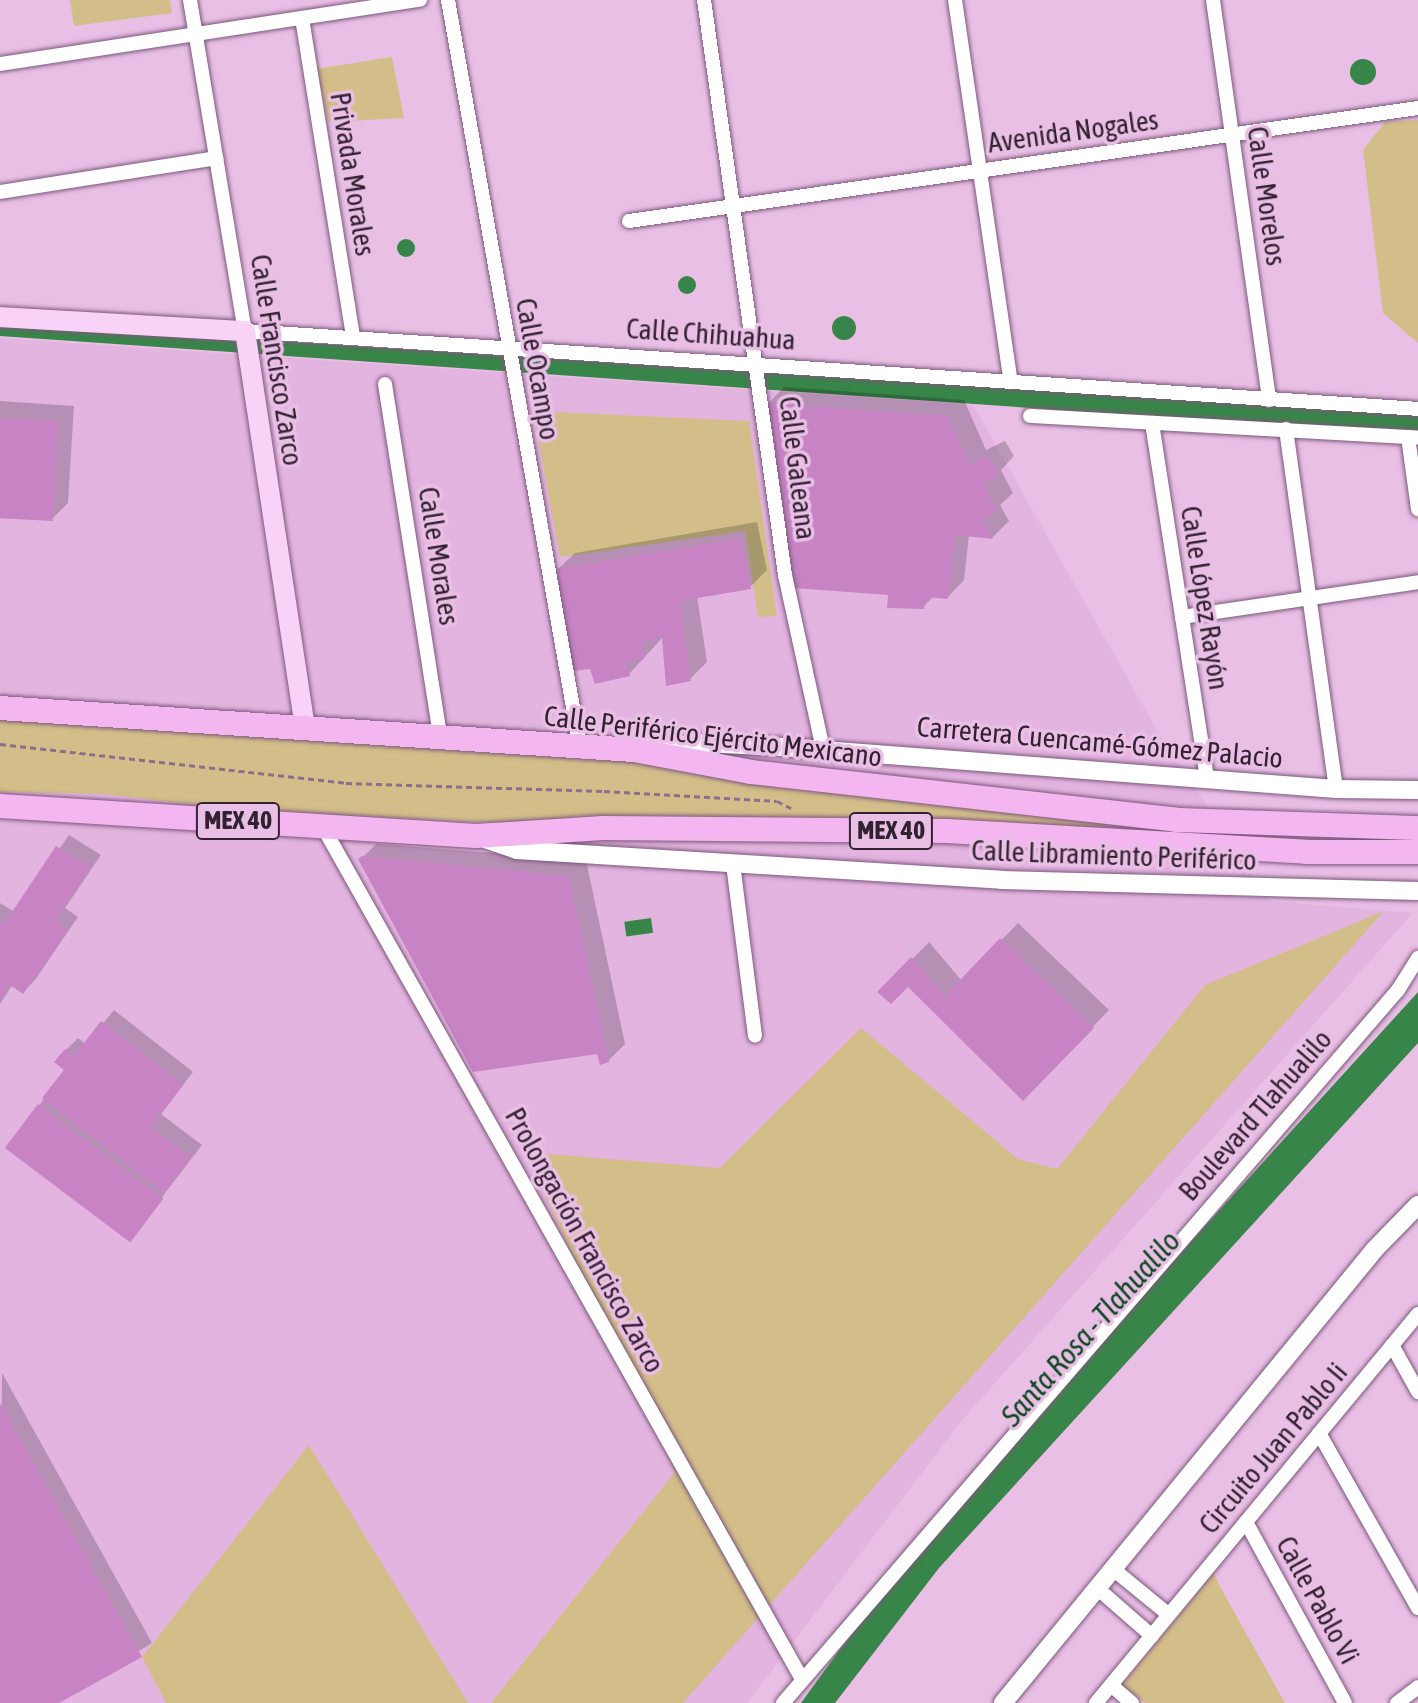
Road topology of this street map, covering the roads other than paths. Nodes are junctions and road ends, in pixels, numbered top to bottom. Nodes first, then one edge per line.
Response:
1 (190, 0) edge
2 (420, 0) edge
3 (448, 0) edge
4 (704, 0) edge
5 (955, 0) edge
6 (1213, 0) edge
7 (302, 18) junction
8 (196, 34) junction
9 (0, 64) edge
10 (1418, 108) edge
11 (1232, 135) junction
12 (216, 158) junction
13 (980, 171) junction
14 (0, 192) edge
15 (735, 206) junction
16 (629, 221) dead end
17 (0, 317) edge
18 (246, 336) junction
19 (353, 338) junction
20 (509, 353) junction
21 (759, 370) junction
22 (1011, 382) junction
23 (385, 384) dead end
24 (1269, 400) junction
25 (1418, 409) edge
26 (1030, 416) dead end
27 (1152, 423) junction
28 (1286, 429) junction
29 (1413, 438) edge
30 (1418, 509) edge
31 (1418, 582) edge
32 (1309, 598) junction
33 (1182, 617) junction
34 (0, 708) edge
35 (305, 728) junction
36 (440, 736) junction
37 (580, 747) junction
38 (634, 750) junction
39 (823, 750) junction
40 (1207, 780) junction
41 (1336, 789) junction
42 (1418, 790) edge
43 (0, 806) edge
44 (323, 827) junction
45 (1418, 828) edge
46 (476, 836) junction
47 (1418, 852) edge
48 (733, 864) junction
49 (1418, 891) edge
50 (1418, 958) edge
51 (755, 1036) dead end
52 (1418, 1205) edge
53 (1418, 1314) edge
54 (1392, 1345) junction
55 (1418, 1392) edge
56 (1319, 1433) junction
57 (1246, 1522) junction
58 (1113, 1569) junction
59 (1097, 1588) junction
60 (1418, 1608) edge
61 (1169, 1615) junction
62 (1152, 1636) junction
63 (802, 1679) junction
64 (1111, 1685) junction
65 (1418, 1687) edge
66 (783, 1703) edge
67 (1003, 1703) edge
68 (1096, 1703) edge
69 (1132, 1703) edge
70 (1345, 1703) edge
71 (1397, 1703) edge

1 - 8 street, Calle Francisco Zarco
2 - 7 street
3 - 20 street, Calle Ocampo
4 - 15 street, Calle Galeana
5 - 13 street
6 - 11 street, Calle Morelos
7 - 8 street
7 - 19 street, Privada Morales
8 - 9 street
8 - 12 street, Calle Francisco Zarco
10 - 11 street, Avenida Nogales
11 - 13 street, Avenida Nogales
11 - 24 street, Calle Morelos
12 - 14 street
12 - 18 street, Calle Francisco Zarco
13 - 15 street, Avenida Nogales
13 - 22 street
15 - 16 street, Avenida Nogales
15 - 21 street, Calle Galeana
17 - 18 main road, Calle Chihuahua
18 - 19 street, Calle Chihuahua
18 - 35 main road, Calle Francisco Zarco
19 - 20 street, Calle Chihuahua
20 - 21 street, Calle Chihuahua
20 - 37 street, Calle Ocampo
21 - 22 street, Calle Chihuahua
21 - 39 street, Calle Galeana
22 - 24 street, Calle Chihuahua
23 - 36 street, Calle Morales
24 - 25 street, Calle Chihuahua
26 - 27 street
27 - 28 street
27 - 33 street, Calle López Rayón
28 - 29 street
28 - 32 street
29 - 30 street
31 - 32 street
32 - 33 street
32 - 41 street
33 - 40 street, Calle López Rayón
34 - 35 highway, Calle Periférico Ejército Mexicano / MEX 40
35 - 36 highway, Calle Periférico Ejército Mexicano / MEX 40
36 - 37 highway, Calle Periférico Ejército Mexicano / MEX 40
37 - 38 highway, Calle Periférico Ejército Mexicano / MEX 40
38 - 39 main road, Carretera Cuencamé-Gómez Palacio / MEX 40
38 - 45 highway, Calle Periférico Ejército Mexicano / MEX 40
39 - 40 main road, Carretera Cuencamé-Gómez Palacio / MEX 40
40 - 41 main road, Carretera Cuencamé-Gómez Palacio / MEX 40
41 - 42 main road, Carretera Cuencamé-Gómez Palacio / MEX 40
43 - 44 highway, MEX 40
44 - 46 highway, MEX 40
44 - 63 street, Prolongación Francisco Zarco
46 - 47 highway, MEX 40
46 - 48 main road, Calle Libramiento Periférico
48 - 49 main road, Calle Libramiento Periférico
48 - 51 street
50 - 63 street, Boulevard Tlahualilo
52 - 58 main road
53 - 54 street, Circuito Juan Pablo Ii
54 - 55 street
54 - 56 street, Circuito Juan Pablo Ii
56 - 57 street, Circuito Juan Pablo Ii
56 - 60 street
57 - 61 street, Circuito Juan Pablo Ii
57 - 70 street, Calle Pablo Vi
58 - 59 main road
58 - 61 street
59 - 62 street
59 - 67 main road
61 - 62 street, Circuito Juan Pablo Ii
62 - 64 street, Circuito Juan Pablo Ii
63 - 66 street, Boulevard Tlahualilo
64 - 68 street, Circuito Juan Pablo Ii
64 - 69 street
65 - 71 street

